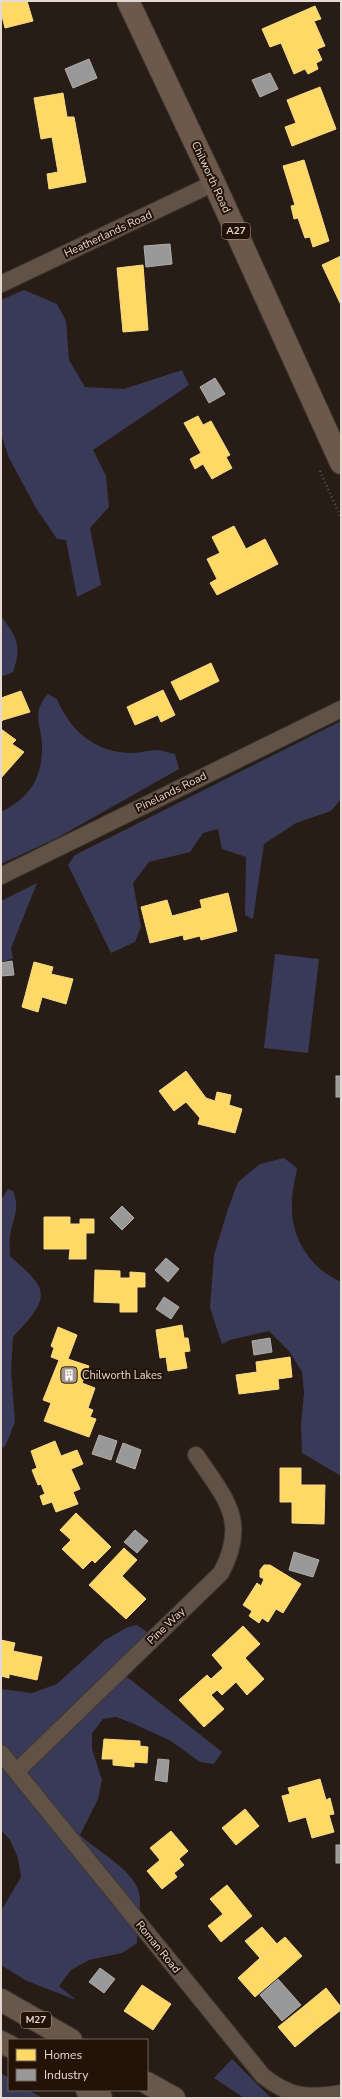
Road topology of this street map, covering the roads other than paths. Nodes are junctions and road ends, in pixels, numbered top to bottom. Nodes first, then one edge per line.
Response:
1 (128, 1) edge
2 (214, 183) junction
3 (1, 284) edge
4 (341, 463) edge
5 (341, 709) edge
6 (1, 876) edge
7 (196, 1455) dead end
8 (1, 1752) edge
9 (17, 1771) junction
10 (1, 2000) edge
11 (69, 2039) edge
12 (148, 2084) edge
13 (89, 2091) edge
14 (341, 2093) edge
15 (101, 2098) edge
16 (174, 2098) edge

1 - 2 main road, Chilworth Road / A27
2 - 3 street, Heatherlands Road
2 - 4 main road, Chilworth Road / A27
5 - 6 street, Pinelands Road
7 - 9 street, Pine Way
8 - 9 street, Roman Road
9 - 14 street, Roman Road
10 - 11 highway, M27
12 - 16 highway
13 - 15 highway

